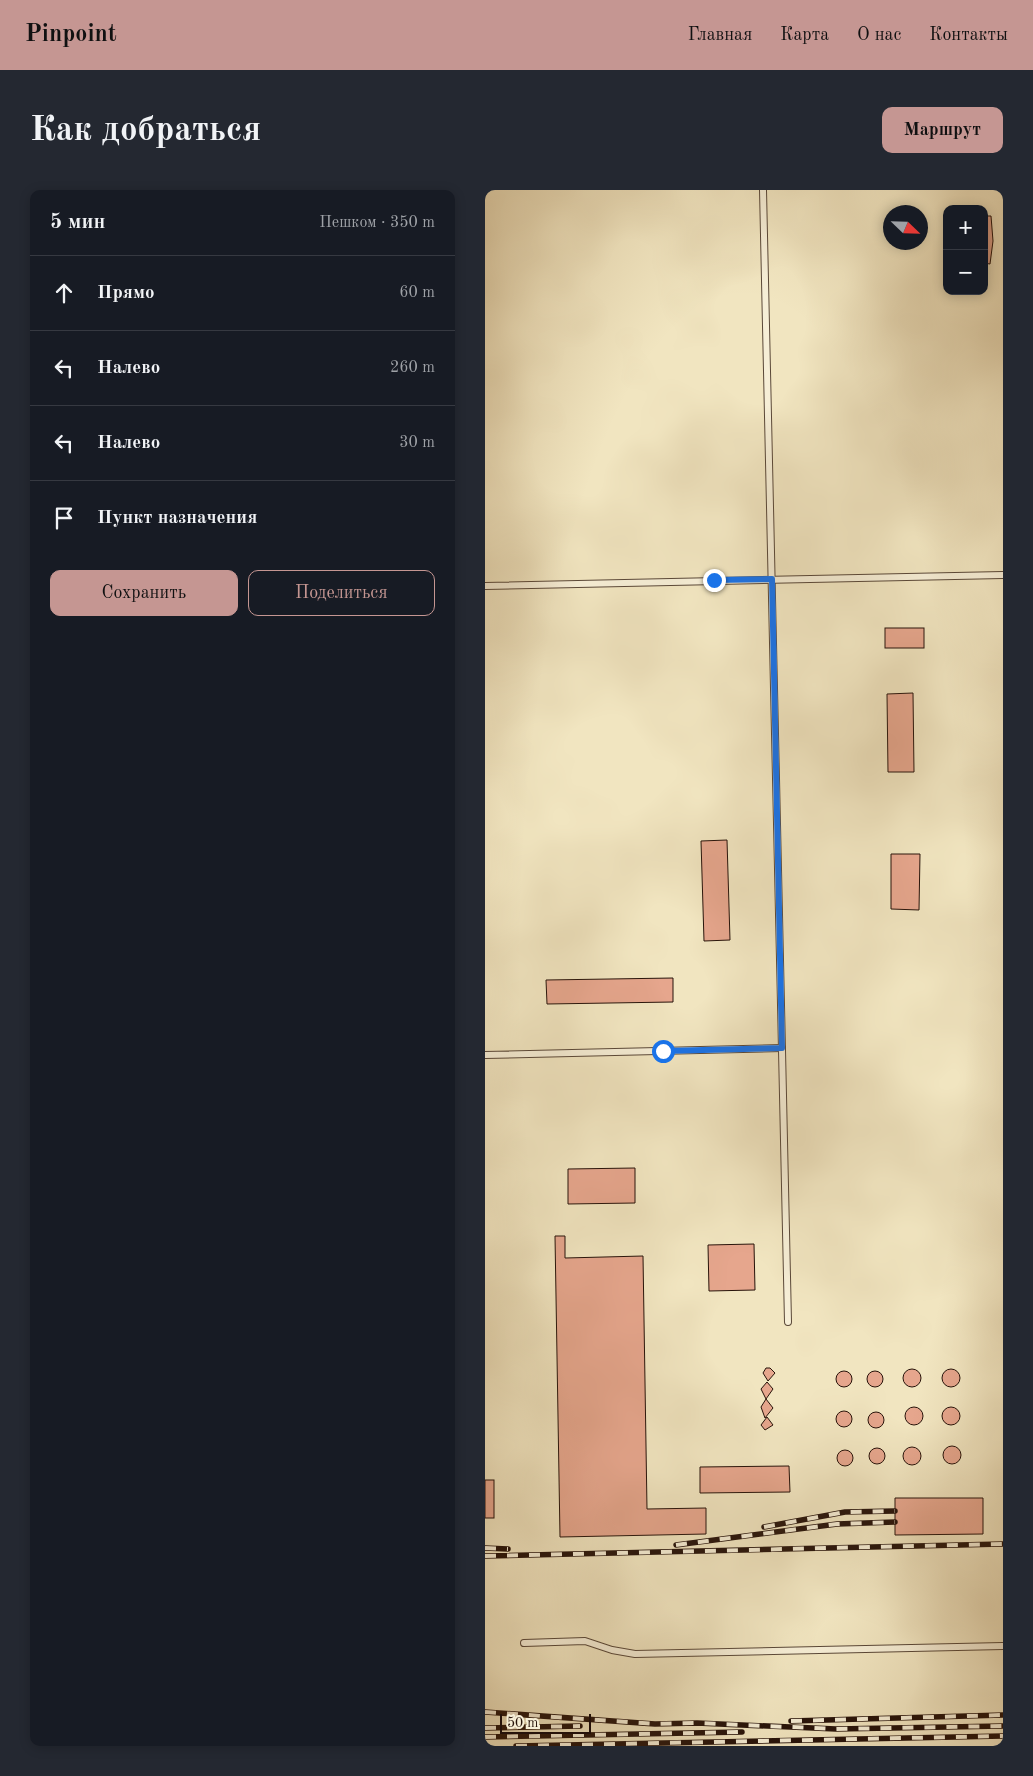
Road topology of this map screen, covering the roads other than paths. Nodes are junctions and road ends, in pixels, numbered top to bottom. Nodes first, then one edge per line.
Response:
1 (763, 190) edge
2 (1003, 575) edge
3 (772, 579) junction
4 (485, 586) edge
5 (782, 1048) junction
6 (485, 1055) edge
7 (788, 1322) dead end
8 (524, 1643) dead end
9 (1003, 1646) edge

1 - 3 lane
2 - 3 lane
3 - 4 lane
3 - 5 lane
5 - 6 lane
5 - 7 lane
8 - 9 lane

